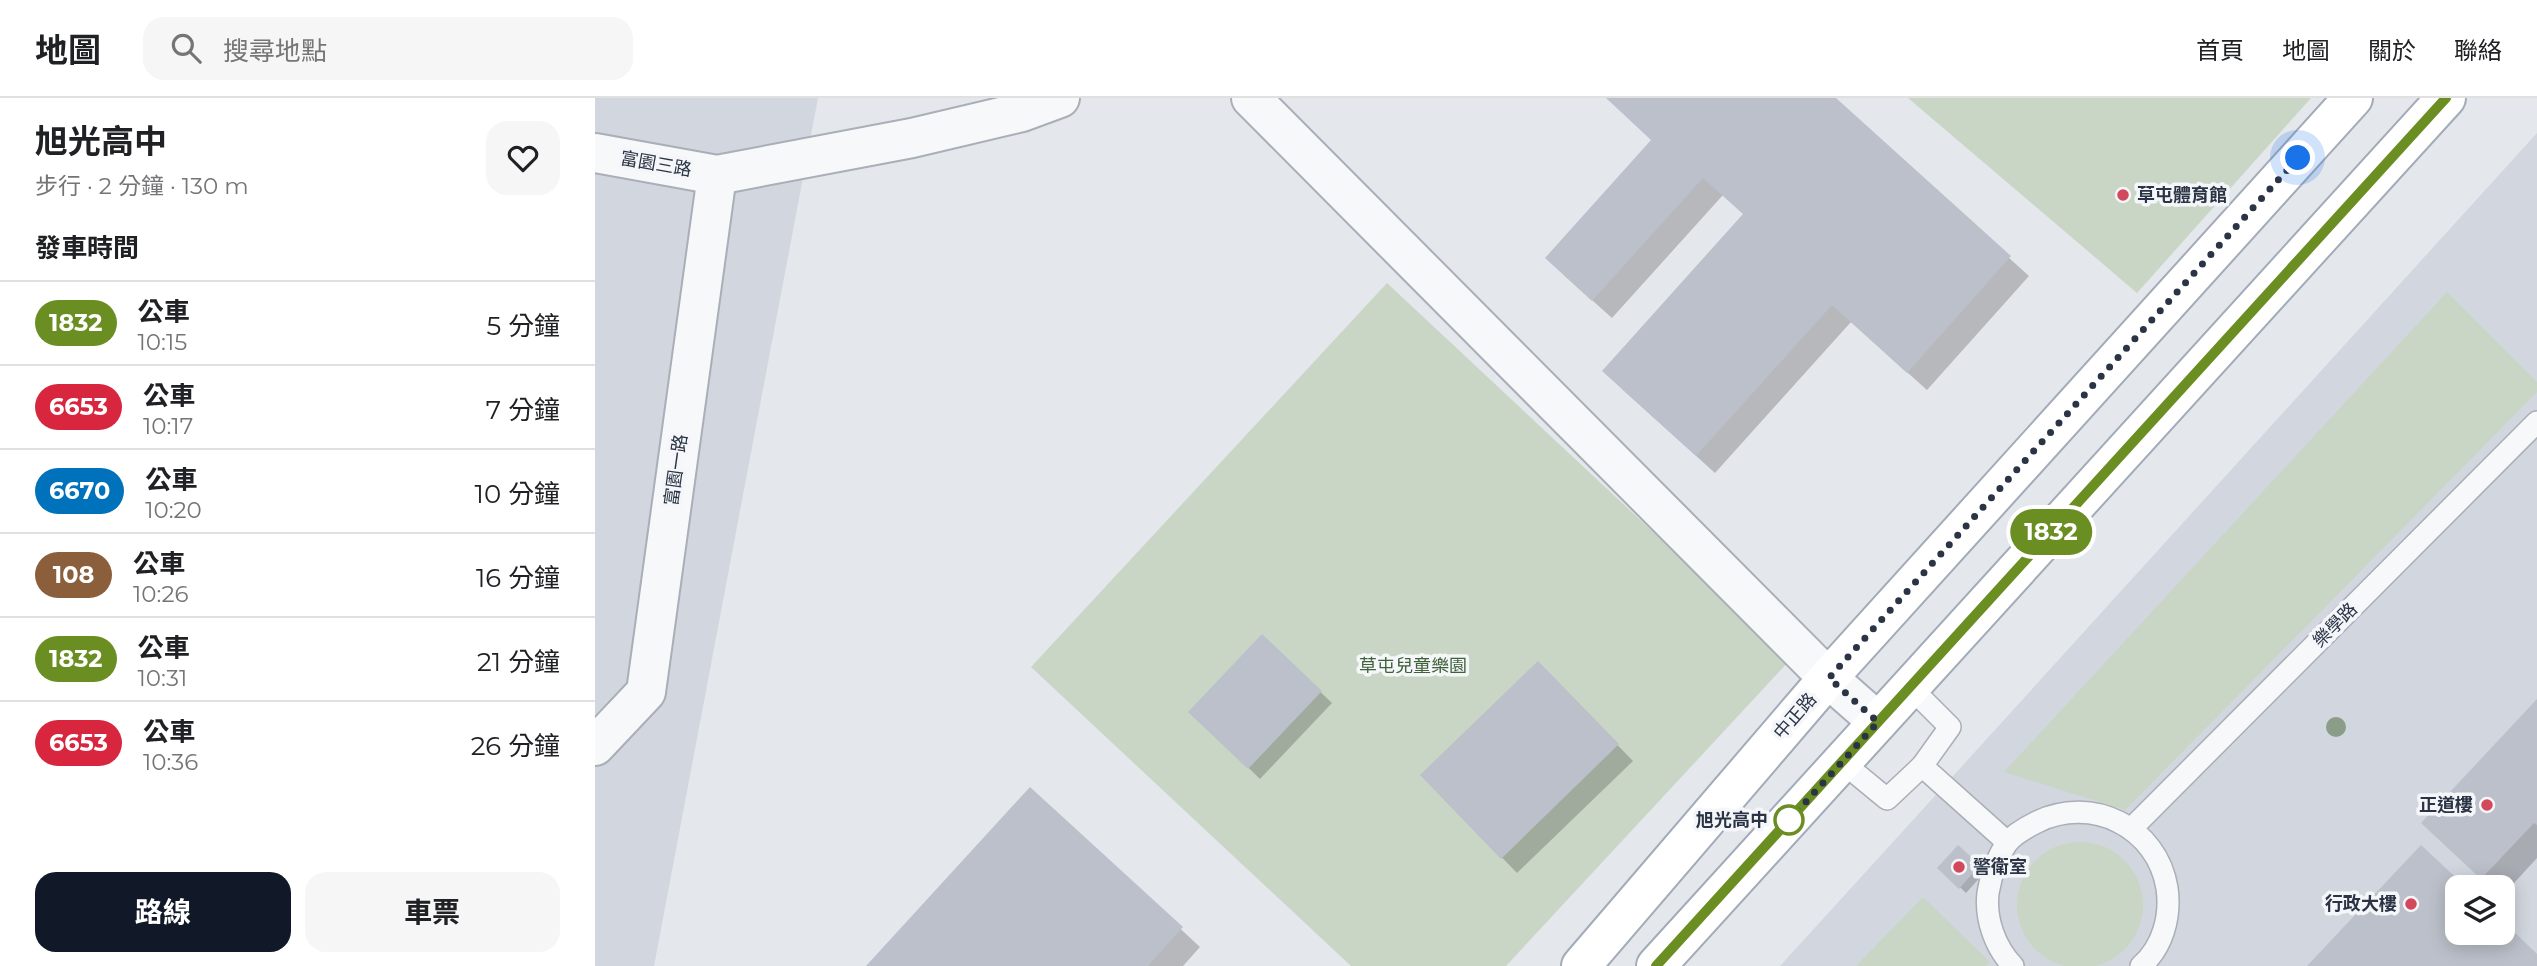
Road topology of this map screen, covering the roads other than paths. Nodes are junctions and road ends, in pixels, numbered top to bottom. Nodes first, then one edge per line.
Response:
1 (1060, 98) edge
2 (1251, 98) edge
3 (2353, 98) edge
4 (2446, 98) edge
5 (595, 153) edge
6 (717, 175) junction
7 (2537, 422) edge
8 (1829, 678) junction
9 (1910, 687) junction
10 (1878, 722) junction
11 (595, 746) edge
12 (1842, 762) junction
13 (1921, 766) junction
14 (2132, 828) junction
15 (2007, 842) junction
16 (2011, 965) edge
17 (1581, 966) edge
18 (1656, 966) edge
19 (2141, 966) edge

1 - 6 street
2 - 8 street
3 - 8 main road, 中正路
4 - 9 main road
5 - 6 street, 富園三路
6 - 11 street, 富園一路
7 - 14 lane, 樂學路
8 - 10 street
8 - 17 main road, 中正路
9 - 10 main road
9 - 13 lane
10 - 12 main road
12 - 13 lane
12 - 18 main road
13 - 15 lane
14 - 15 lane
14 - 19 lane
15 - 16 lane

